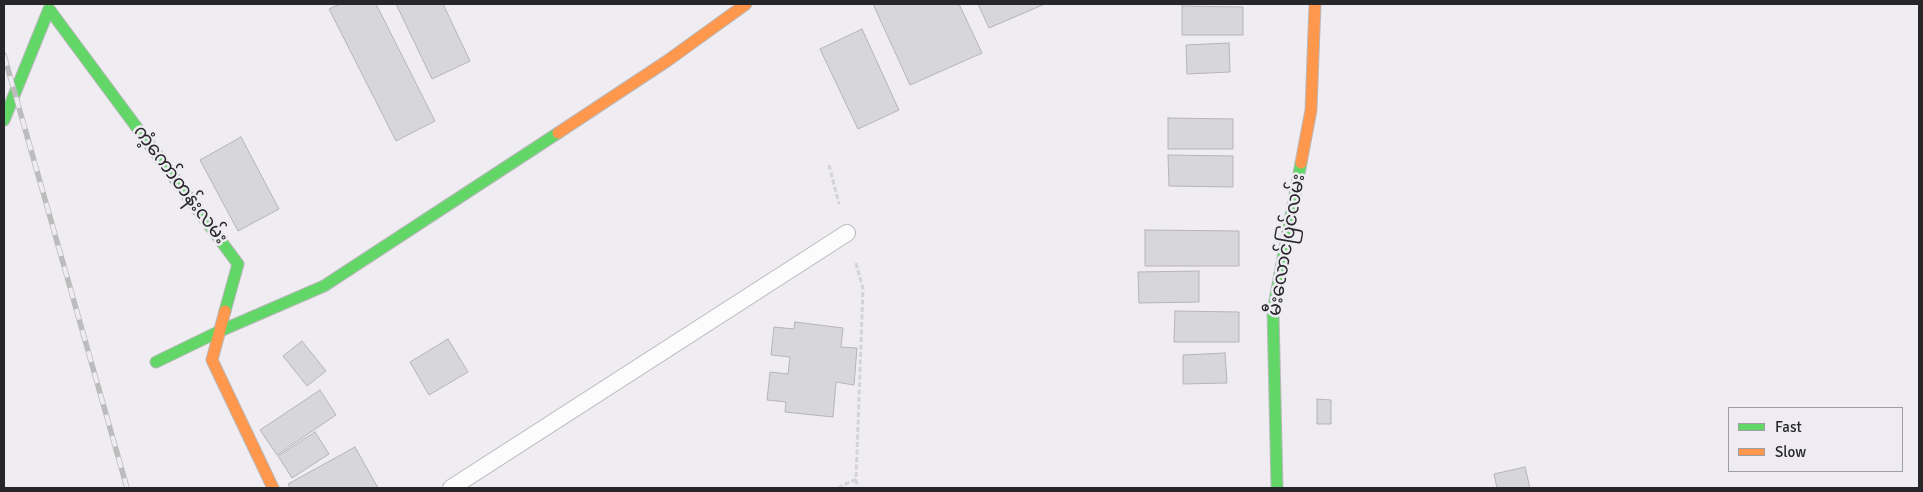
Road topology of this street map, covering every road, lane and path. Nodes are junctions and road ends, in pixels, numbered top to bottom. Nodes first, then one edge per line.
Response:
1 (746, 4) edge
2 (1315, 4) edge
3 (4, 120) edge
4 (829, 165) dead end
5 (847, 233) junction
6 (220, 332) junction
7 (156, 362) dead end
8 (856, 479) junction
9 (273, 488) edge
10 (451, 488) edge
11 (838, 488) edge
12 (857, 488) edge
13 (1277, 488) edge

1 - 6 street
2 - 13 street, မီးလောင်ပြင်လမ်း
3 - 6 street, ကံ့ကော်တန်းလမ်း
4 - 5 path
5 - 8 path
5 - 10 lane
6 - 7 street
6 - 9 street, ကံ့ကော်တန်းလမ်း
8 - 11 path
8 - 12 path

